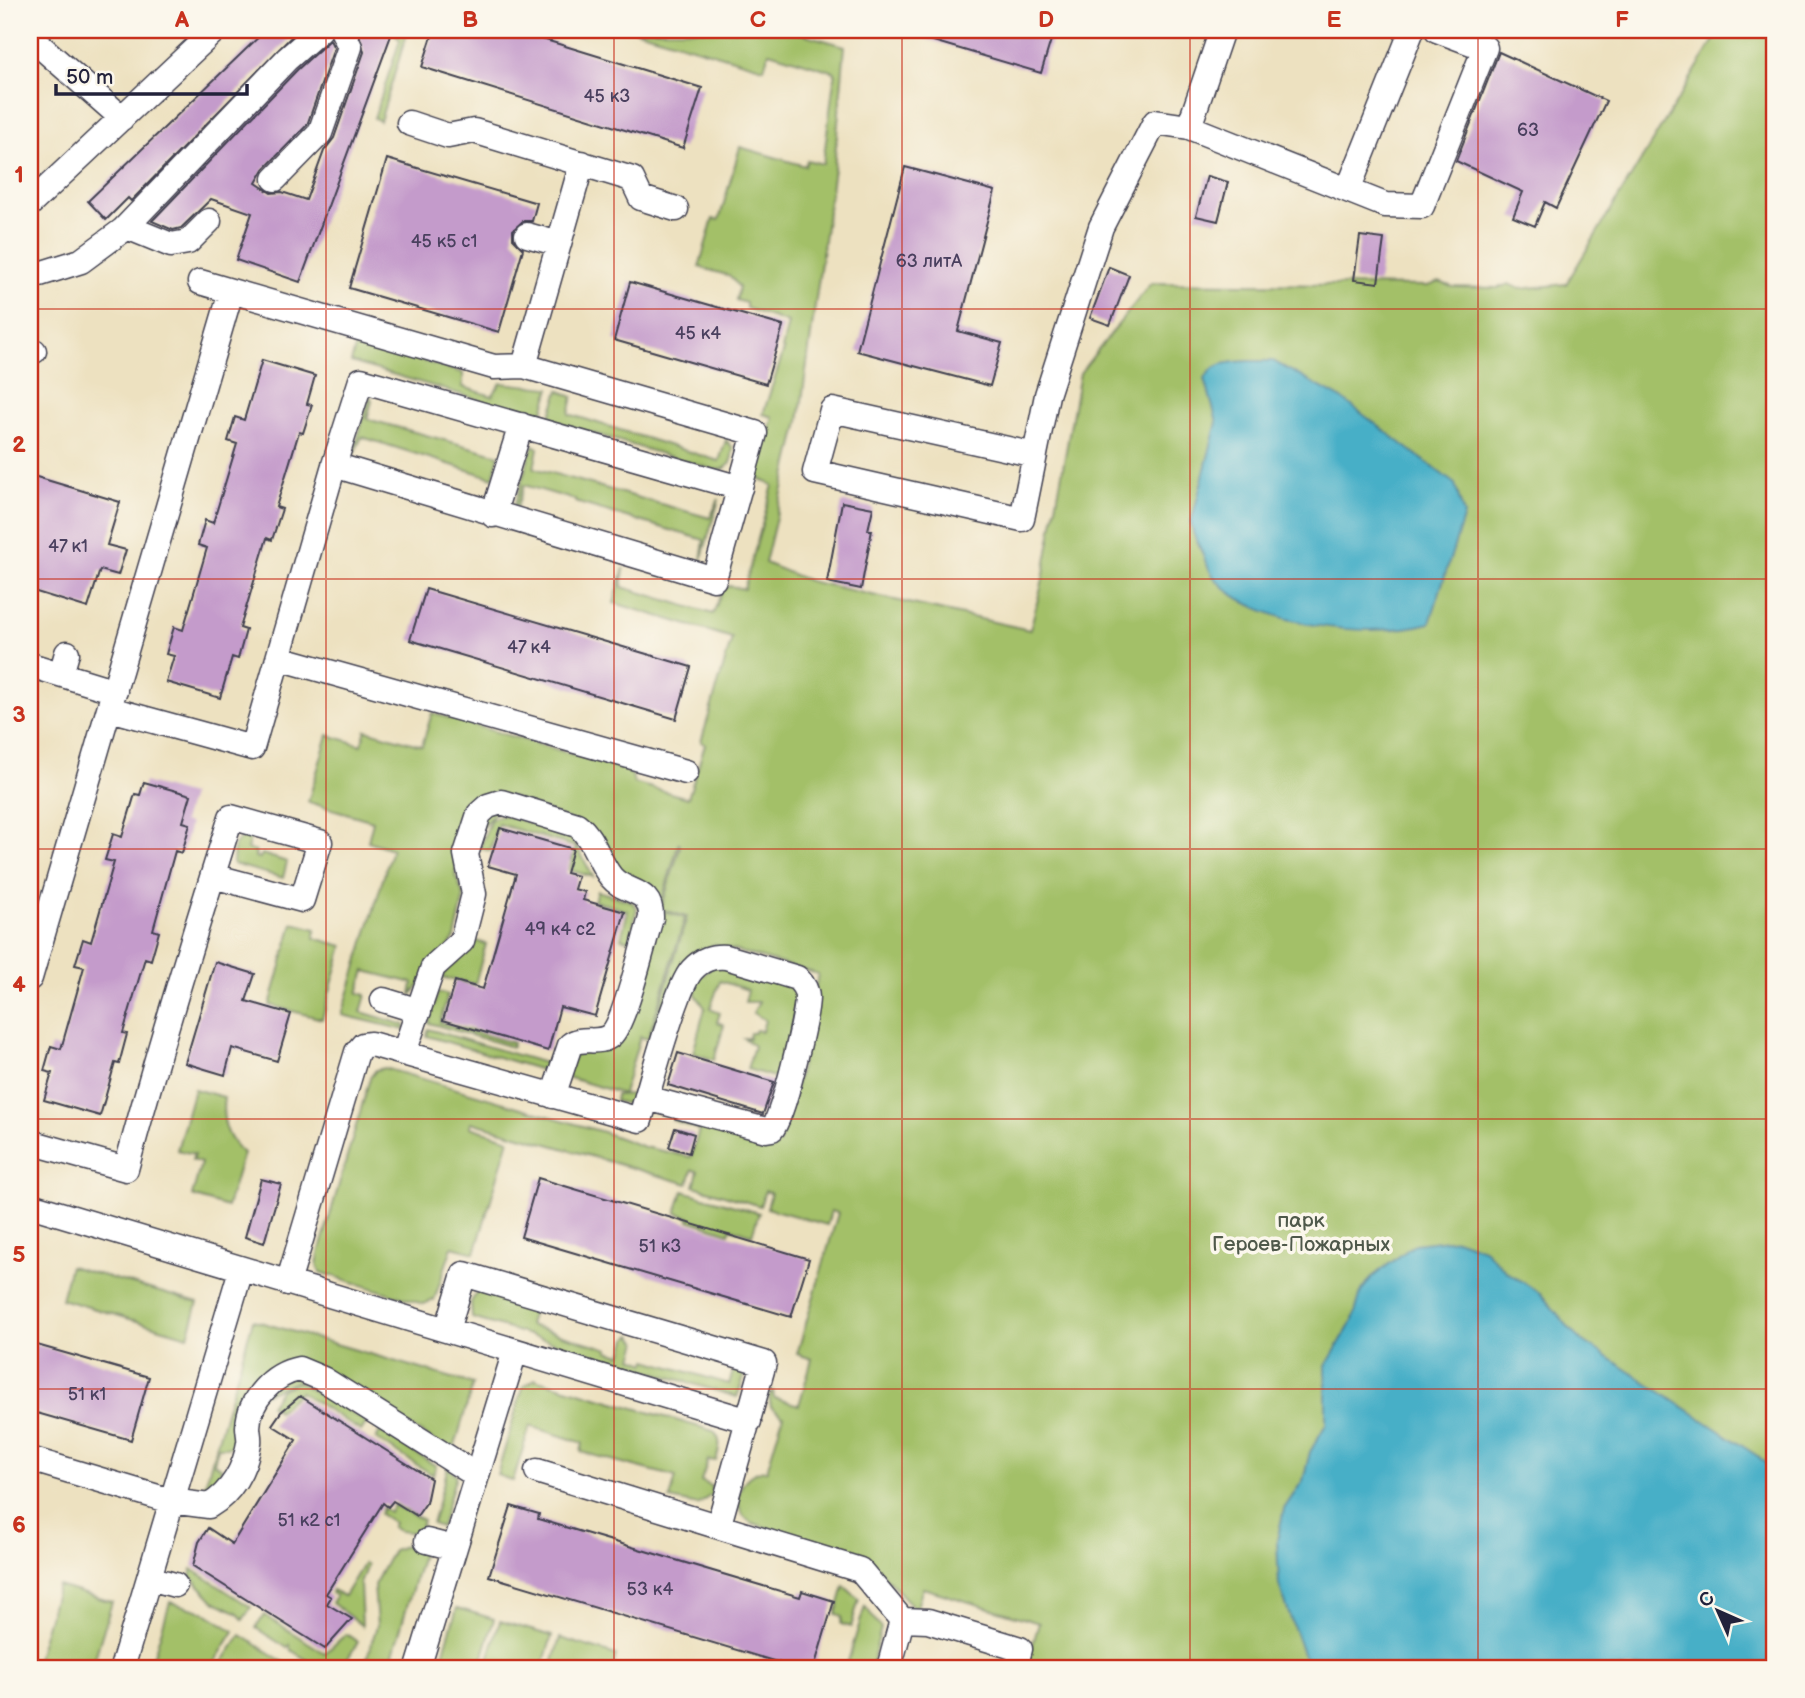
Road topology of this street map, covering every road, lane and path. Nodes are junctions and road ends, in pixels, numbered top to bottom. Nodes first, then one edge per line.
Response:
1 (215, 30) edge
2 (320, 30) edge
3 (342, 30) edge
4 (1222, 30) edge
5 (1412, 30) edge
6 (1437, 30) edge
7 (30, 37) edge
8 (122, 118) junction
9 (409, 123) dead end
10 (1189, 127) junction
11 (582, 163) junction
12 (275, 179) dead end
13 (1348, 190) junction
14 (30, 204) edge
15 (676, 209) dead end
16 (209, 221) dead end
17 (127, 227) junction
18 (527, 235) dead end
19 (559, 244) junction
20 (30, 277) edge
21 (200, 282) dead end
22 (231, 292) junction
23 (524, 366) junction
24 (521, 425) junction
25 (1035, 455) junction
26 (334, 465) junction
27 (740, 488) junction
28 (493, 515) junction
29 (279, 658) junction
30 (30, 665) edge
31 (113, 700) junction
32 (686, 772) dead end
33 (213, 876) junction
34 (30, 978) edge
35 (383, 1000) dead end
36 (419, 1011) junction
37 (404, 1053) junction
38 (553, 1096) junction
39 (647, 1098) junction
40 (30, 1142) edge
41 (30, 1205) edge
42 (241, 1270) junction
43 (288, 1283) junction
44 (447, 1330) junction
45 (515, 1351) junction
46 (748, 1421) junction
47 (30, 1460) edge
48 (537, 1471) dead end
49 (477, 1475) junction
50 (171, 1501) junction
51 (719, 1524) junction
52 (427, 1541) dead end
53 (453, 1548) junction
54 (149, 1578) junction
55 (175, 1585) dead end
56 (902, 1620) junction
57 (122, 1668) edge
58 (418, 1668) edge
59 (889, 1668) edge
60 (1015, 1668) edge

1 - 8 lane
2 - 17 lane
3 - 12 lane
4 - 10 lane
5 - 13 lane
6 - 13 lane
7 - 8 lane
8 - 14 lane
9 - 11 lane
10 - 13 lane
10 - 25 lane
11 - 15 lane
11 - 19 lane
16 - 17 lane
17 - 20 lane
18 - 19 lane
19 - 23 lane
21 - 22 lane
22 - 23 lane
22 - 31 lane
23 - 27 lane
24 - 26 lane
24 - 27 lane
24 - 28 lane
25 - 25 lane
26 - 28 lane
26 - 29 lane
27 - 28 lane
29 - 31 lane
29 - 32 lane
30 - 31 lane
31 - 34 lane
33 - 33 lane
33 - 40 lane
35 - 36 lane
36 - 37 lane
36 - 38 lane
37 - 38 lane
37 - 43 lane
38 - 39 lane
39 - 39 lane
41 - 42 lane
42 - 43 lane
42 - 50 lane
43 - 44 lane
44 - 45 lane
44 - 46 lane
45 - 46 lane
45 - 49 lane
46 - 51 lane
47 - 50 lane
48 - 51 lane
49 - 50 lane
49 - 53 lane
50 - 54 lane
51 - 56 lane
52 - 53 lane
53 - 58 lane
54 - 55 lane
54 - 57 lane
56 - 59 lane
56 - 60 lane

